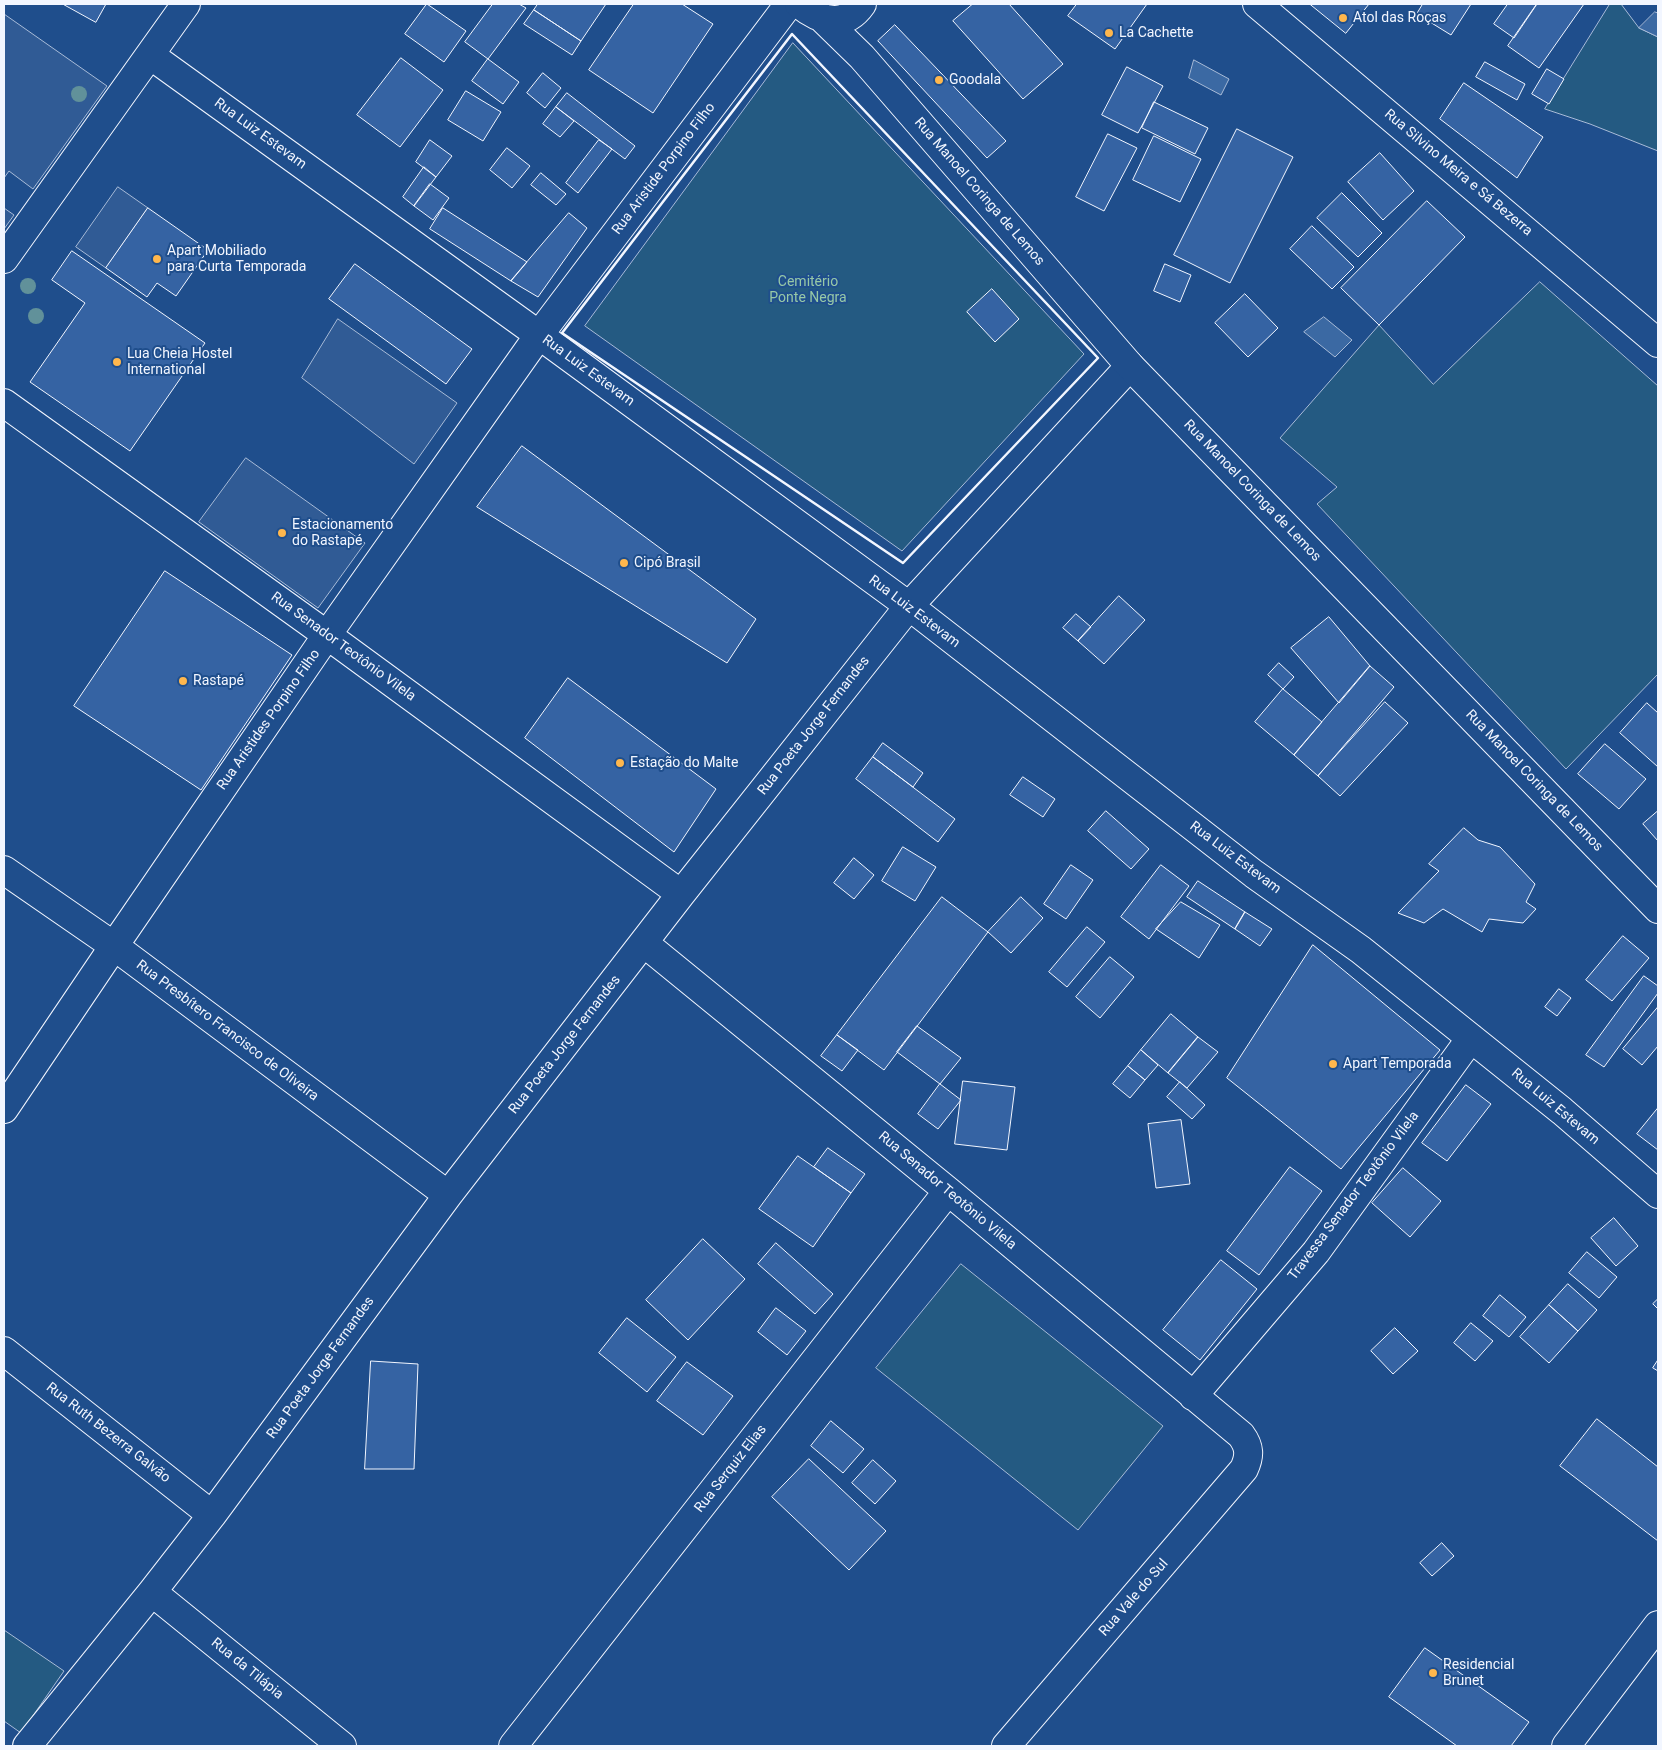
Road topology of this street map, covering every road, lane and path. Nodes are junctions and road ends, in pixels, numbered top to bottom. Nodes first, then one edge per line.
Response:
1 (186, 4) edge
2 (789, 4) edge
3 (799, 4) edge
4 (1257, 4) edge
5 (860, 6) edge
6 (823, 19) junction
7 (150, 56) junction
8 (862, 57) junction
9 (4, 259) edge
10 (539, 335) junction
11 (1658, 343) edge
12 (1130, 366) junction
13 (4, 403) edge
14 (909, 606) junction
15 (327, 635) junction
16 (4, 870) edge
17 (682, 894) junction
18 (1658, 909) edge
19 (644, 943) junction
20 (114, 946) junction
21 (1472, 1038) junction
22 (4, 1109) edge
23 (948, 1191) junction
24 (1658, 1194) edge
25 (448, 1195) junction
26 (4, 1351) edge
27 (1193, 1396) junction
28 (1248, 1444) joint
29 (212, 1515) junction
30 (152, 1592) junction
31 (1658, 1625) edge
32 (27, 1746) edge
33 (342, 1746) edge
34 (513, 1746) edge
35 (1006, 1746) edge
36 (1566, 1746) edge

1 - 7 street
2 - 10 street, Rua Aristide Porpino Filho
3 - 6 street, Rua Manoel Coringa de Lemos
4 - 11 street, Rua Silvino Meira e Sá Bezerra
5 - 6 street, Rua Manoel Coringa de Lemos
5 - 8 street, Rua Manoel Coringa de Lemos
6 - 8 street, Rua Manoel Coringa de Lemos
7 - 9 street
7 - 10 street, Rua Luiz Estevam
8 - 12 street, Rua Manoel Coringa de Lemos
10 - 14 street, Rua Luiz Estevam
10 - 15 street, Rua Aristides Porpino Filho
12 - 14 street, Rua Poeta Jorge Fernandes
12 - 18 street, Rua Manoel Coringa de Lemos
13 - 15 street, Rua Senador Teotônio Vilela
14 - 17 street, Rua Poeta Jorge Fernandes
14 - 21 street, Rua Luiz Estevam
15 - 17 street, Rua Senador Teotônio Vilela
15 - 20 street, Rua Aristides Porpino Filho
16 - 20 street, Rua Presbítero Francisco de Oliveira
17 - 19 street, Rua Poeta Jorge Fernandes
19 - 23 street, Rua Senador Teotônio Vilela
19 - 25 street, Rua Poeta Jorge Fernandes
20 - 22 street, Rua Aristides Porpino Filho
20 - 25 street, Rua Presbítero Francisco de Oliveira
21 - 24 street, Rua Luiz Estevam
21 - 27 street, Travessa Senador Teotônio Vilela
23 - 27 street, Rua Senador Teotônio Vilela
23 - 34 street, Rua Serquiz Elias
25 - 29 street, Rua Poeta Jorge Fernandes
26 - 29 street, Rua Ruth Bezerra Galvão
27 - 28 street, Rua Senador Teotônio Vilela
28 - 35 street, Rua Vale do Sul
29 - 30 street, Rua Poeta Jorge Fernandes
30 - 32 street, Rua Poeta Jorge Fernandes
30 - 33 street, Rua da Tilápia
31 - 36 street

